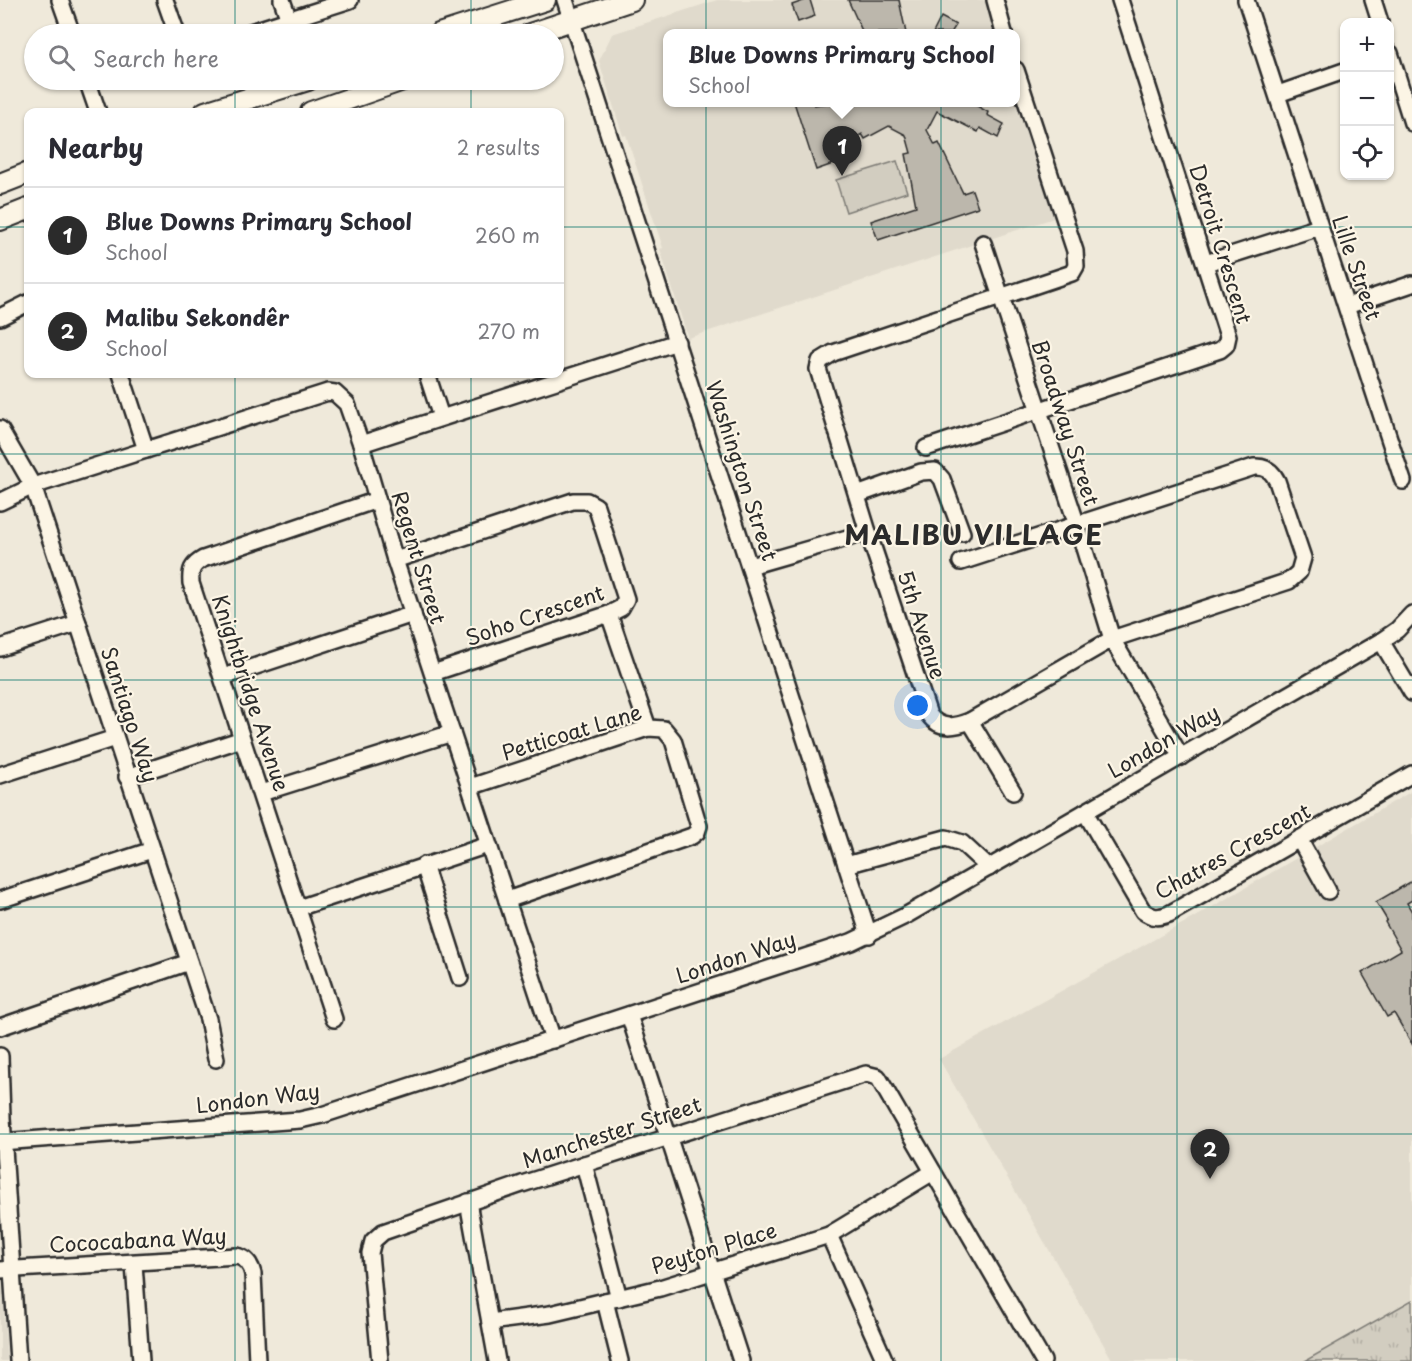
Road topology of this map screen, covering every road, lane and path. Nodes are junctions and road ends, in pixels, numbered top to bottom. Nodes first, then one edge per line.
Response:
1 (60, 0) edge
2 (165, 0) edge
3 (282, 0) edge
4 (350, 0) edge
5 (545, 0) edge
6 (565, 0) edge
7 (632, 0) edge
8 (995, 0) edge
9 (1120, 0) edge
10 (1246, 0) edge
11 (1372, 0) edge
12 (1379, 18) edge
13 (289, 20) junction
14 (572, 20) junction
15 (68, 24) edge
16 (173, 24) edge
17 (276, 24) edge
18 (470, 24) edge
19 (560, 24) edge
20 (1003, 29) edge
21 (1394, 67) edge
22 (1341, 72) edge
23 (1020, 82) edge
24 (90, 90) edge
25 (276, 90) edge
26 (374, 90) edge
27 (1278, 94) junction
28 (97, 108) edge
29 (218, 108) edge
30 (322, 108) edge
31 (1412, 123) edge
32 (24, 175) edge
33 (0, 184) edge
34 (24, 210) edge
35 (0, 220) edge
36 (1319, 227) junction
37 (983, 243) dead end
38 (1206, 262) junction
39 (1412, 284) edge
40 (1002, 296) junction
41 (24, 305) edge
42 (1347, 306) junction
43 (0, 317) edge
44 (677, 342) junction
45 (564, 374) edge
46 (122, 378) edge
47 (428, 378) edge
48 (550, 378) edge
49 (1038, 410) junction
50 (441, 417) junction
51 (0, 429) edge
52 (361, 444) junction
53 (926, 448) dead end
54 (146, 450) junction
55 (1403, 481) dead end
56 (33, 486) junction
57 (856, 495) junction
58 (377, 500) junction
59 (0, 502) edge
60 (1077, 525) junction
61 (868, 532) junction
62 (962, 533) dead end
63 (395, 560) junction
64 (961, 562) dead end
65 (750, 566) junction
66 (413, 614) junction
67 (609, 614) junction
68 (1412, 614) edge
69 (78, 623) junction
70 (1112, 639) junction
71 (1382, 641) junction
72 (0, 648) edge
73 (433, 673) junction
74 (223, 677) junction
75 (1412, 693) edge
76 (970, 720) junction
77 (648, 728) junction
78 (452, 733) junction
79 (115, 738) junction
80 (242, 739) junction
81 (1180, 757) junction
82 (1412, 774) edge
83 (0, 775) edge
84 (127, 777) junction
85 (470, 787) junction
86 (1013, 792) dead end
87 (261, 793) junction
88 (1085, 812) junction
89 (1299, 839) junction
90 (488, 845) junction
91 (152, 850) junction
92 (846, 865) junction
93 (424, 866) junction
94 (989, 868) junction
95 (1328, 891) dead end
96 (0, 900) edge
97 (507, 900) junction
98 (298, 908) junction
99 (870, 935) junction
100 (189, 962) junction
101 (460, 978) dead end
102 (629, 1015) junction
103 (334, 1019) dead end
104 (0, 1027) edge
105 (552, 1040) junction
106 (0, 1056) edge
107 (216, 1059) dead end
108 (668, 1138) junction
109 (2, 1142) edge
110 (584, 1164) junction
111 (933, 1172) junction
112 (468, 1202) junction
113 (829, 1235) junction
114 (134, 1264) junction
115 (6, 1270) edge
116 (712, 1273) junction
117 (612, 1299) junction
118 (490, 1322) junction
119 (18, 1361) edge
120 (141, 1361) edge
121 (257, 1361) edge
122 (380, 1361) edge
123 (497, 1361) edge
124 (620, 1361) edge
125 (741, 1361) edge
126 (885, 1361) edge
127 (1042, 1361) edge

1 - 15 street
2 - 16 street
3 - 13 street
4 - 13 street
5 - 18 main road
6 - 14 street, Washington Street
7 - 14 main road
8 - 20 street
9 - 38 street, Detroit Crescent
10 - 27 street, Lille Street
11 - 12 street
13 - 17 street
14 - 19 main road
14 - 44 street, Washington Street
21 - 31 street
22 - 27 street
23 - 40 street
24 - 28 street
25 - 29 main road
26 - 30 main road
27 - 36 street, Lille Street
32 - 33 main road
34 - 35 main road
36 - 38 street
36 - 42 street, Lille Street
37 - 40 street, Broadway Street
38 - 49 street, Detroit Crescent
39 - 42 street
40 - 49 street, Broadway Street
40 - 57 street, 5th Avenue
41 - 43 street
42 - 55 street, Lille Street
44 - 45 street
44 - 65 street, Washington Street
46 - 54 street
47 - 50 street
48 - 50 street
49 - 53 street
49 - 60 street, Broadway Street
50 - 52 street
51 - 56 street, Santiago Way
52 - 54 street, Regent Street
52 - 58 street, Regent Street
54 - 56 street, Regent Street
56 - 59 street, Regent Street
56 - 69 street, Santiago Way
57 - 61 street, 5th Avenue
57 - 62 street
58 - 63 street, Regent Street
58 - 74 street, Knightbridge Avenue
60 - 64 street
60 - 70 street, Broadway Street
60 - 70 street, 5th Avenue
61 - 65 street
61 - 76 street, 5th Avenue
63 - 66 street, Regent Street
63 - 67 street, Soho Crescent
65 - 92 street, Washington Street
66 - 73 street, Regent Street
66 - 74 street
67 - 73 street, Soho Crescent
67 - 77 street
68 - 71 street, London Way
69 - 72 street
69 - 79 street, Santiago Way
70 - 76 street, 5th Avenue
70 - 81 street, Broadway Street
71 - 75 street
71 - 81 street, London Way
73 - 78 street, Regent Street
74 - 80 street, Knightbridge Avenue
76 - 86 street
77 - 85 street, Petticoat Lane
77 - 97 street, Petticoat Lane
78 - 85 street, Regent Street
78 - 87 street
79 - 83 street
79 - 84 street, Santiago Way
80 - 84 street
80 - 87 street, Knightbridge Avenue
81 - 88 street, London Way
82 - 89 street, Chatres Crescent
84 - 91 street, Santiago Way
85 - 90 street, Regent Street
87 - 98 street, Knightbridge Avenue
88 - 89 street, Chatres Crescent
88 - 94 street, London Way
89 - 95 street
90 - 93 street
90 - 97 street, Regent Street
91 - 96 street
91 - 100 street, Santiago Way
92 - 94 street
92 - 99 street, Washington Street
93 - 98 street
93 - 101 street
94 - 99 street, London Way
97 - 105 street, Regent Street
98 - 103 street, Knightbridge Avenue
99 - 102 street, London Way
100 - 104 street
100 - 107 street, Santiago Way
102 - 105 street, London Way
102 - 108 street
105 - 109 street, London Way
106 - 109 street
108 - 110 street, Manchester Street
108 - 111 street, Manchester Street
108 - 116 street
109 - 115 street
110 - 112 street, Manchester Street
110 - 117 street
111 - 113 street, Peyton Place
111 - 127 street
112 - 118 street
112 - 122 street, Manchester Street
113 - 116 street, Peyton Place
113 - 126 street
114 - 115 street, Cococabana Way
114 - 120 street
114 - 121 street, Cococabana Way
115 - 119 street
116 - 117 street, Peyton Place
116 - 125 street
117 - 118 street, Peyton Place
117 - 124 street
118 - 123 street

